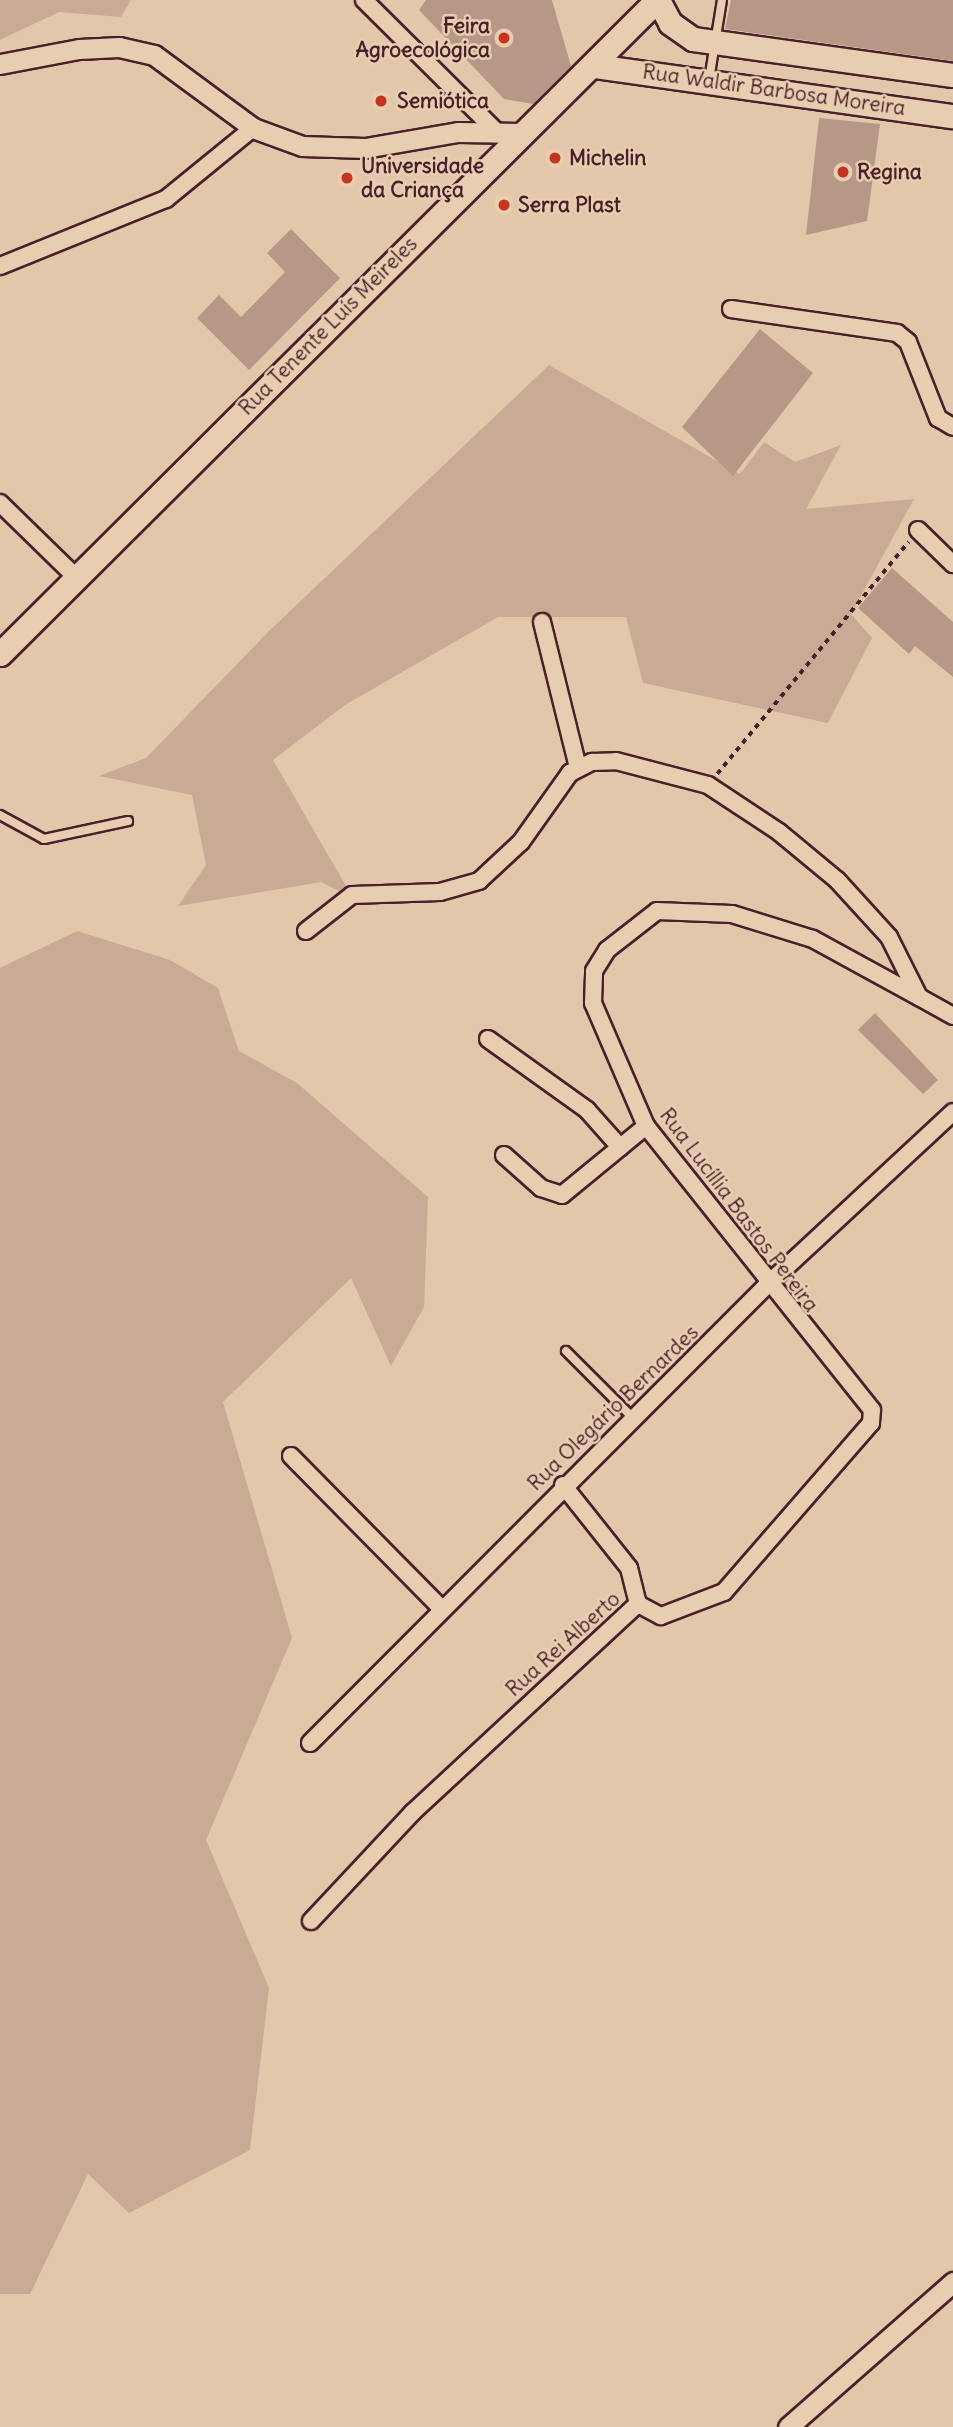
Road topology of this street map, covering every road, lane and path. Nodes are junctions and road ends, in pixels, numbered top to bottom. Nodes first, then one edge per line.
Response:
1 (364, 0) edge
2 (658, 0) edge
3 (722, 0) edge
4 (714, 44) junction
5 (0, 64) edge
6 (595, 66) junction
7 (953, 75) edge
8 (709, 80) junction
9 (953, 116) edge
10 (253, 128) junction
11 (494, 129) junction
12 (521, 134) junction
13 (0, 266) edge
14 (730, 309) dead end
15 (953, 426) edge
16 (0, 503) edge
17 (918, 530) joint
18 (953, 564) edge
19 (78, 579) junction
20 (542, 622) dead end
21 (0, 654) edge
22 (578, 767) junction
23 (708, 785) junction
24 (0, 815) edge
25 (128, 821) dead end
26 (306, 931) dead end
27 (919, 997) junction
28 (953, 1016) edge
29 (488, 1039) dead end
30 (953, 1112) edge
31 (646, 1126) junction
32 (620, 1147) junction
33 (505, 1155) dead end
34 (767, 1285) junction
35 (566, 1351) dead end
36 (872, 1410) joint
37 (634, 1419) junction
38 (291, 1456) dead end
39 (563, 1485) junction
40 (638, 1604) junction
41 (440, 1607) junction
42 (310, 1743) dead end
43 (311, 1921) dead end
44 (953, 2282) edge
45 (788, 2427) edge

1 - 11 street
2 - 4 main road, Rua Waldir Barbosa Moreira
2 - 6 main road, Rua Tenente Luís Meireles
3 - 4 lane
4 - 7 main road, Rua Waldir Barbosa Moreira
4 - 8 lane
5 - 10 street
6 - 8 main road, Rua Waldir Barbosa Moreira
6 - 12 main road, Rua Tenente Luís Meireles
8 - 9 main road, Rua Waldir Barbosa Moreira
10 - 11 street
10 - 13 street
11 - 12 street
12 - 19 main road, Rua Tenente Luís Meireles
14 - 15 street
16 - 19 street
17 - 18 street
17 - 23 path
19 - 21 main road, Rua Tenente Luís Meireles
20 - 22 street
22 - 23 street
22 - 26 street
23 - 27 street
24 - 25 lane
27 - 28 street, Rua Lucíllia Bastos Pereira
27 - 31 street, Rua Lucíllia Bastos Pereira
29 - 32 street
30 - 34 street, Rua Olegário Bernardes
31 - 32 street
31 - 34 street, Rua Lucíllia Bastos Pereira
32 - 33 street
34 - 36 street, Rua Lucíllia Bastos Pereira
34 - 37 street, Rua Olegário Bernardes
35 - 37 lane
36 - 40 street, Rua Rei Alberto
37 - 39 street, Rua Olegário Bernardes
38 - 41 street
39 - 40 street
39 - 41 street, Rua Olegário Bernardes
40 - 43 street, Rua Rei Alberto
41 - 42 street, Rua Olegário Bernardes
44 - 45 street

